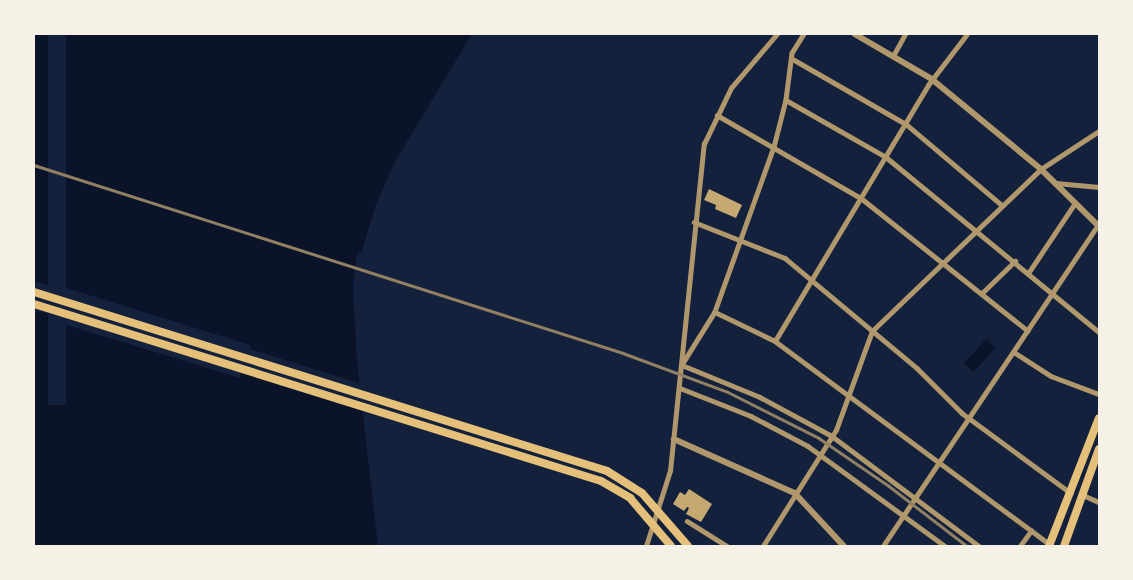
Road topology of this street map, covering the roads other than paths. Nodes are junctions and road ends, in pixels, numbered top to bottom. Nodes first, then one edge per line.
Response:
1 (777, 34) edge
2 (804, 34) edge
3 (855, 34) edge
4 (905, 34) edge
5 (965, 34) edge
6 (893, 56) junction
7 (792, 58) junction
8 (932, 79) junction
9 (786, 100) junction
10 (717, 115) junction
11 (906, 124) junction
12 (1099, 132) edge
13 (774, 147) junction
14 (886, 157) junction
15 (1041, 169) junction
16 (1055, 183) junction
17 (1099, 188) edge
18 (861, 198) junction
19 (1075, 203) junction
20 (1002, 205) junction
21 (694, 222) junction
22 (1098, 226) edge
23 (976, 230) junction
24 (741, 239) junction
25 (943, 261) junction
26 (1014, 261) junction
27 (1029, 272) junction
28 (811, 280) junction
29 (34, 292) edge
30 (982, 292) junction
31 (1052, 294) junction
32 (36, 305) edge
33 (715, 312) junction
34 (872, 331) junction
35 (1028, 331) junction
36 (1099, 332) edge
37 (775, 341) junction
38 (1014, 352) junction
39 (682, 365) junction
40 (680, 388) junction
41 (1099, 394) edge
42 (848, 395) junction
43 (968, 418) junction
44 (1099, 418) edge
45 (831, 438) junction
46 (674, 439) junction
47 (1099, 448) edge
48 (822, 452) junction
49 (939, 464) junction
50 (795, 493) junction
51 (1070, 493) junction
52 (1083, 495) junction
53 (918, 497) junction
54 (1099, 502) edge
55 (904, 514) junction
56 (687, 521) dead end
57 (1031, 532) junction
58 (886, 541) junction
59 (669, 543) edge
60 (646, 546) edge
61 (688, 546) edge
62 (727, 546) edge
63 (763, 546) edge
64 (844, 546) edge
65 (883, 546) edge
66 (893, 546) edge
67 (946, 546) edge
68 (979, 546) edge
69 (1020, 546) edge
70 (1049, 546) edge
71 (1064, 546) edge

1 - 10 street
2 - 7 street
3 - 6 street
4 - 6 street
5 - 8 street
6 - 8 street
7 - 9 street
7 - 11 street
8 - 11 street
8 - 15 street
9 - 13 street
9 - 14 street
10 - 13 street
10 - 21 street
11 - 14 street
11 - 20 street
12 - 15 street
13 - 18 street
13 - 24 street
14 - 18 street
14 - 23 street
15 - 16 street
15 - 20 street
16 - 17 street
16 - 19 street
18 - 25 street
18 - 28 street
19 - 22 street
19 - 27 street
20 - 23 street
21 - 24 street
21 - 39 street
22 - 31 street
23 - 25 street
23 - 26 street
24 - 28 street
24 - 33 street
25 - 30 street
25 - 34 street
26 - 27 street
26 - 30 street
27 - 31 street
28 - 34 street
28 - 37 street
29 - 61 main road
30 - 35 street
31 - 35 street
31 - 36 street
32 - 59 main road
33 - 37 street
33 - 39 street
34 - 42 street
34 - 43 street
35 - 38 street
37 - 42 street
38 - 41 street
38 - 43 street
39 - 40 street
39 - 45 street
40 - 46 street
40 - 48 street
42 - 45 street
42 - 49 street
43 - 49 street
43 - 51 street
44 - 51 main road
45 - 48 street
45 - 53 street
46 - 50 street
46 - 60 street
47 - 52 main road
48 - 50 street
48 - 55 street
49 - 53 street
49 - 57 street
50 - 63 street
50 - 64 street
51 - 70 main road
52 - 54 street
52 - 71 main road
53 - 55 street
53 - 68 street
55 - 58 street
55 - 67 street
56 - 62 street
57 - 69 street
57 - 70 street
58 - 65 street
58 - 66 street

